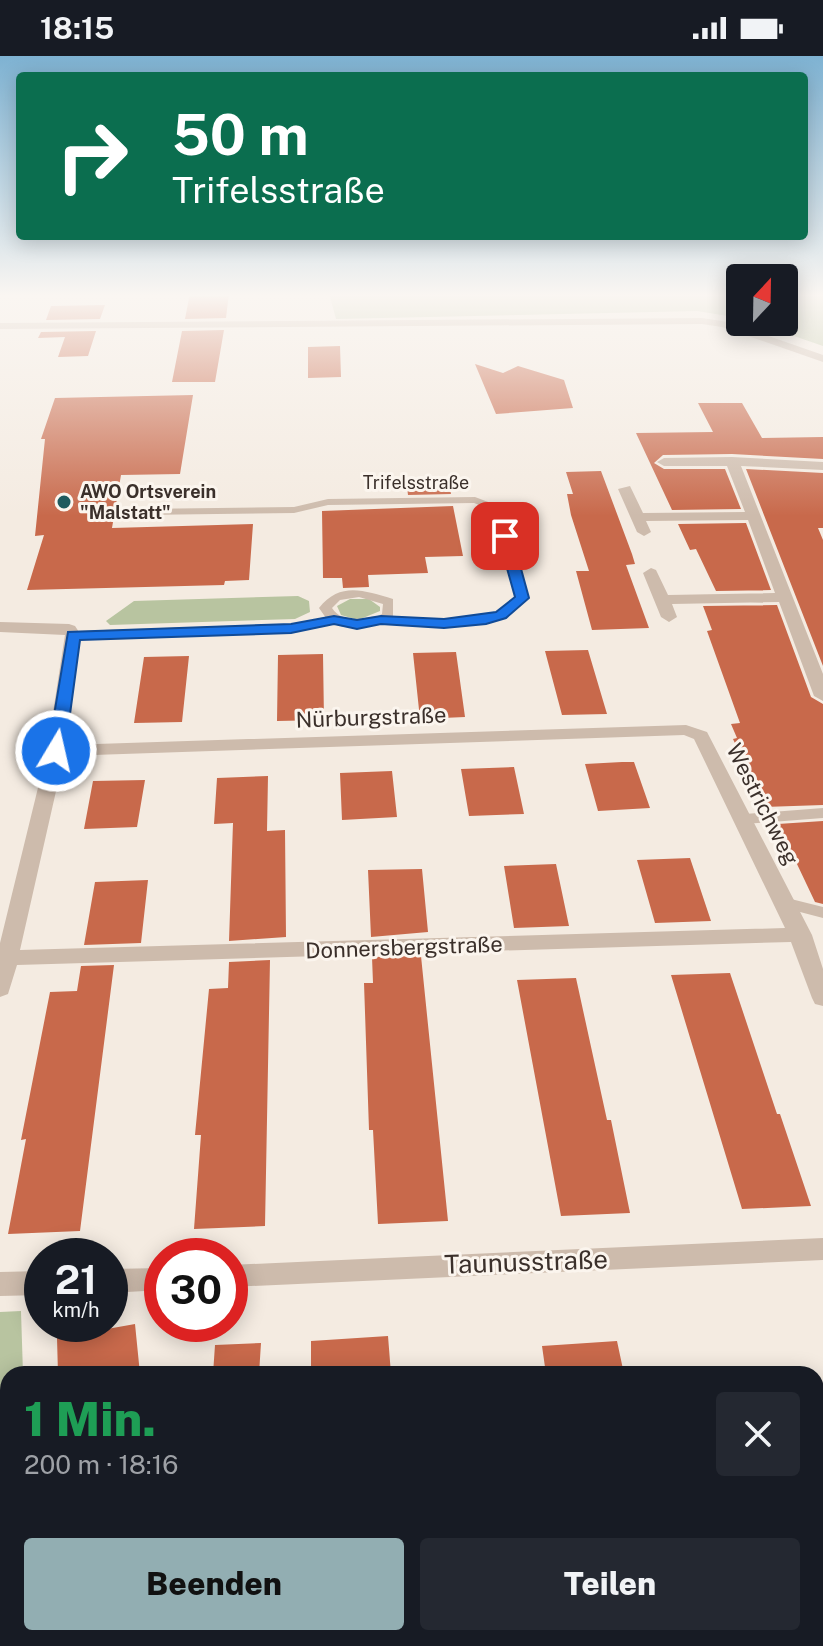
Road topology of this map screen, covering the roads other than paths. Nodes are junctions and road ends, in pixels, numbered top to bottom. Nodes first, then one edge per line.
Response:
1 (732, 461) junction
2 (664, 462) dead end
3 (823, 466) edge
4 (625, 489) dead end
5 (138, 512) dead end
6 (753, 516) junction
7 (651, 573) dead end
8 (785, 597) junction
9 (663, 600) junction
10 (669, 617) dead end
11 (334, 620) junction
12 (381, 620) junction
13 (0, 627) edge
14 (73, 635) junction
15 (823, 696) edge
16 (686, 730) joint
17 (56, 751) junction
18 (823, 813) edge
19 (745, 819) junction
20 (787, 903) junction
21 (823, 913) edge
22 (801, 935) junction
23 (8, 958) junction
24 (0, 989) edge
25 (823, 998) edge
26 (823, 1249) edge
27 (248, 1275) edge
28 (24, 1283) edge
29 (0, 1284) edge

1 - 2 street
1 - 3 street
1 - 6 street
4 - 6 street
5 - 12 lane, Trifelsstraße
6 - 8 street
7 - 9 street
8 - 9 street
8 - 15 street
9 - 10 street
11 - 12 lane, Trifelsstraße
11 - 12 lane
11 - 14 lane, Trifelsstraße
13 - 14 street
14 - 17 street
16 - 17 street, Nürburgstraße
16 - 19 street, Westrichweg
17 - 23 street
18 - 19 lane
19 - 20 street, Westrichweg
20 - 21 lane
20 - 22 street, Westrichweg
22 - 23 street, Donnersbergstraße
22 - 25 street, Westrichweg
23 - 24 street
26 - 27 street, Taunusstraße
28 - 29 street

